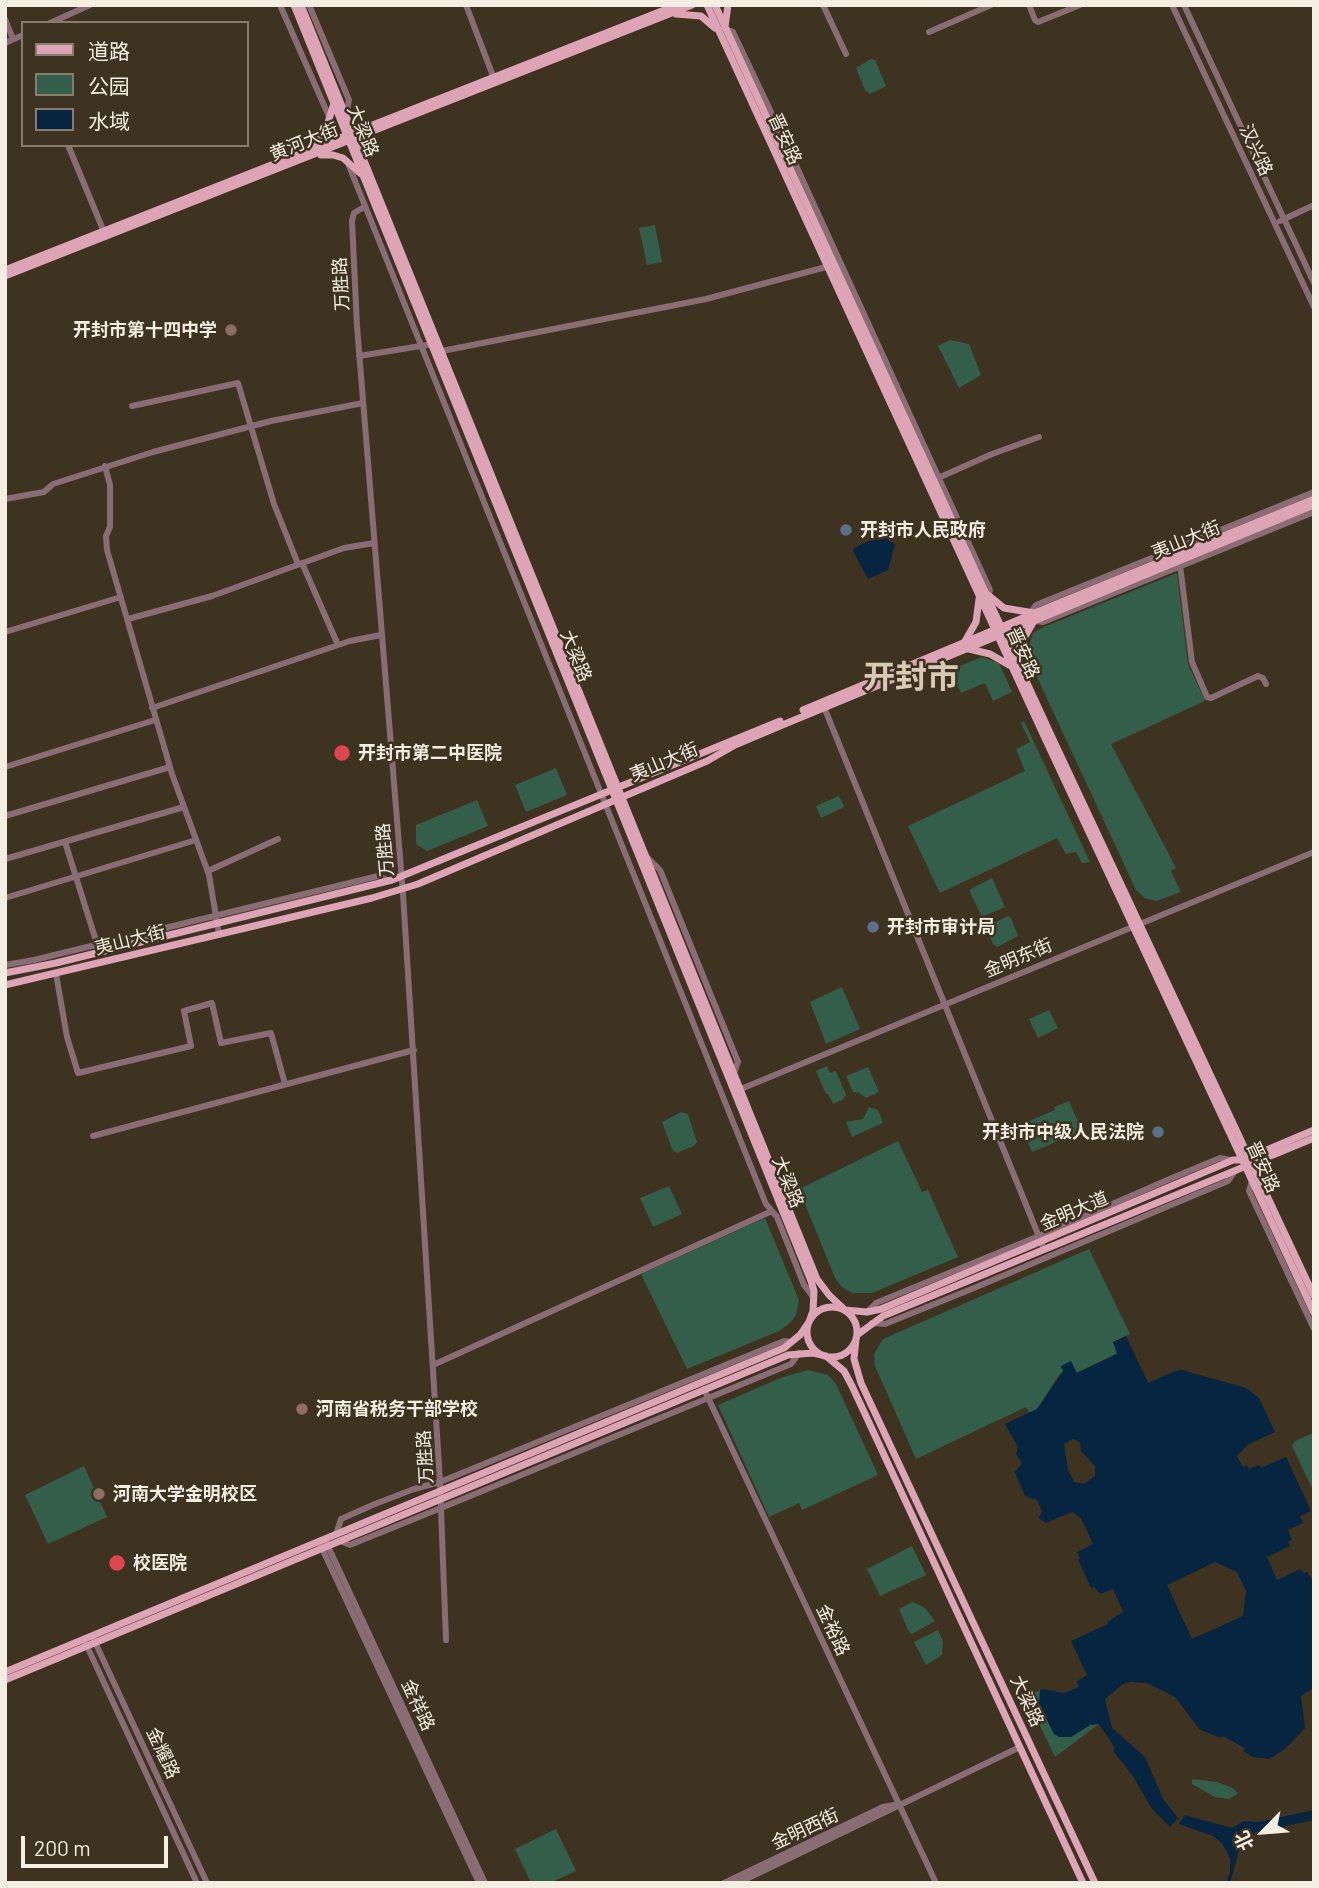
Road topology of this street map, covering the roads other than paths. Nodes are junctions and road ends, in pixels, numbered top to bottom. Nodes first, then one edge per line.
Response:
1 (90, 5) edge
2 (280, 5) edge
3 (294, 5) edge
4 (301, 5) edge
5 (309, 5) edge
6 (466, 5) edge
7 (692, 5) edge
8 (707, 5) edge
9 (715, 5) edge
10 (728, 5) edge
11 (823, 5) edge
12 (990, 5) edge
13 (1029, 5) edge
14 (1080, 5) edge
15 (1175, 5) edge
16 (1184, 5) edge
17 (982, 7) edge
18 (673, 8) edge
19 (5, 19) edge
20 (54, 21) edge
21 (721, 30) junction
22 (929, 32) dead end
23 (21, 36) edge
24 (13, 39) junction
25 (5, 43) edge
26 (846, 54) dead end
27 (493, 76) junction
28 (334, 102) junction
29 (346, 116) junction
30 (330, 120) junction
31 (351, 137) junction
32 (69, 147) edge
33 (308, 154) junction
34 (347, 160) junction
35 (364, 177) junction
36 (1314, 205) edge
37 (364, 206) junction
38 (1281, 220) junction
39 (104, 232) junction
40 (826, 267) junction
41 (5, 270) edge
42 (5, 276) edge
43 (1314, 283) edge
44 (1314, 298) edge
45 (1314, 307) edge
46 (433, 344) junction
47 (421, 346) junction
48 (442, 351) junction
49 (359, 356) junction
50 (363, 403) junction
51 (132, 406) dead end
52 (250, 426) junction
53 (1039, 437) dead end
54 (105, 466) junction
55 (936, 479) junction
56 (1314, 492) edge
57 (5, 499) edge
58 (1314, 499) edge
59 (1314, 505) edge
60 (1314, 512) edge
61 (374, 543) junction
62 (300, 564) junction
63 (1180, 565) junction
64 (985, 595) junction
65 (121, 597) junction
66 (1032, 617) junction
67 (128, 619) junction
68 (999, 631) junction
69 (5, 632) edge
70 (382, 635) junction
71 (338, 645) junction
72 (965, 645) junction
73 (1015, 666) junction
74 (1266, 684) dead end
75 (824, 707) junction
76 (152, 708) junction
77 (155, 720) junction
78 (5, 767) edge
79 (170, 767) junction
80 (616, 788) junction
81 (601, 794) junction
82 (620, 798) junction
83 (605, 804) junction
84 (184, 807) junction
85 (5, 816) edge
86 (196, 839) junction
87 (278, 839) dead end
88 (65, 842) junction
89 (1314, 852) edge
90 (5, 859) edge
91 (208, 871) junction
92 (76, 877) junction
93 (402, 877) junction
94 (403, 889) junction
95 (5, 898) edge
96 (216, 919) junction
97 (1136, 924) junction
98 (219, 934) junction
99 (97, 944) junction
100 (5, 965) edge
101 (5, 973) edge
102 (56, 974) junction
103 (5, 985) edge
104 (945, 1004) junction
105 (414, 1050) junction
106 (285, 1084) junction
107 (737, 1091) junction
108 (1314, 1130) edge
109 (93, 1136) dead end
110 (1314, 1138) edge
111 (1248, 1162) junction
112 (1237, 1169) junction
113 (1252, 1180) junction
114 (772, 1211) junction
115 (1041, 1242) junction
116 (1314, 1296) edge
117 (814, 1298) junction
118 (845, 1310) junction
119 (1314, 1313) edge
120 (809, 1322) junction
121 (872, 1323) junction
122 (1314, 1329) edge
123 (857, 1337) junction
124 (824, 1356) junction
125 (433, 1365) junction
126 (706, 1394) junction
127 (441, 1490) junction
128 (441, 1508) junction
129 (338, 1538) junction
130 (323, 1544) junction
131 (93, 1639) junction
132 (446, 1640) dead end
133 (85, 1642) junction
134 (5, 1672) edge
135 (5, 1680) edge
136 (1020, 1747) junction
137 (899, 1804) junction
138 (197, 1883) edge
139 (207, 1883) edge
140 (479, 1883) edge
141 (485, 1883) edge
142 (724, 1883) edge
143 (737, 1883) edge
144 (936, 1883) edge
145 (1083, 1883) edge
146 (1095, 1883) edge

1 - 20 street
2 - 30 street
3 - 28 main road, 大梁路
4 - 29 main road, 大梁路
5 - 29 street
6 - 27 street
7 - 18 main road, 黄河大街
8 - 21 main road, 晋安路
9 - 21 main road, 晋安路
10 - 21 main road
11 - 26 street
12 - 17 street
13 - 14 street
15 - 38 street, 汉兴路
15 - 45 street, 汉兴路
16 - 38 street
17 - 22 street
18 - 21 main road
18 - 27 main road, 黄河大街
18 - 31 main road, 黄河大街
19 - 24 street
21 - 40 main road, 晋安路
21 - 55 main road, 晋安路
23 - 24 street
24 - 25 street
27 - 31 main road, 黄河大街
28 - 30 main road
28 - 31 main road, 大梁路
29 - 31 main road, 大梁路
30 - 33 main road
31 - 33 main road, 黄河大街
31 - 35 main road, 大梁路
31 - 48 main road, 大梁路
32 - 39 street
33 - 34 main road
33 - 39 main road, 黄河大街
33 - 42 main road, 黄河大街
34 - 35 main road
34 - 37 street
35 - 46 main road, 大梁路
36 - 38 street
37 - 47 street
37 - 49 street, 万胜路
38 - 43 street
38 - 44 street, 汉兴路
39 - 41 main road, 黄河大街
40 - 48 street
40 - 64 main road, 晋安路
46 - 47 street
46 - 80 main road, 大梁路
47 - 49 street
47 - 81 street
48 - 80 main road, 大梁路
49 - 50 street, 万胜路
50 - 52 street
50 - 61 street, 万胜路
51 - 52 street
52 - 54 street
52 - 62 street
53 - 55 street
54 - 57 street
54 - 65 street
55 - 64 main road, 晋安路
56 - 66 street
58 - 66 main road, 夷山大街
59 - 66 main road, 夷山大街
60 - 63 street
61 - 62 street
61 - 70 street, 万胜路
62 - 67 street
62 - 71 street
63 - 66 street
63 - 74 street
64 - 66 main road
64 - 68 main road, 晋安路
64 - 72 main road
65 - 67 street
65 - 69 street
66 - 68 main road, 夷山大街
66 - 73 main road
67 - 76 street
68 - 72 main road, 夷山大街
68 - 73 main road, 晋安路
70 - 71 street
70 - 93 street, 万胜路
71 - 76 street
72 - 73 main road
72 - 75 main road, 夷山大街
72 - 80 main road, 夷山大街
73 - 97 main road, 晋安路
75 - 82 main road, 夷山大街
75 - 104 street
76 - 77 street
77 - 78 street
77 - 79 street
79 - 84 street
79 - 85 street
80 - 81 main road, 夷山大街
80 - 82 main road, 大梁路
81 - 83 street
81 - 93 main road, 夷山大街
82 - 83 main road, 夷山大街
82 - 107 main road, 大梁路
82 - 107 main road, 大梁路
83 - 94 main road, 夷山大街
83 - 114 street
84 - 86 street
84 - 88 street
86 - 91 street
86 - 92 street
87 - 91 street
88 - 90 street
88 - 92 street
89 - 97 street, 金明东街
91 - 96 street
92 - 95 street
92 - 99 street
93 - 94 street, 万胜路
93 - 96 main road, 夷山大街
94 - 98 main road, 夷山大街
94 - 105 street, 万胜路
96 - 98 street
96 - 99 street
96 - 101 main road, 夷山大街
97 - 104 street, 金明东街
97 - 111 main road, 晋安路
98 - 102 main road, 夷山大街
99 - 100 street
102 - 103 main road, 夷山大街
102 - 106 street
104 - 107 street, 金明东街
104 - 115 street
105 - 106 street
105 - 125 street, 万胜路
106 - 109 street
107 - 117 main road, 大梁路
107 - 118 main road, 大梁路
108 - 111 main road, 金明大道
110 - 111 main road, 金明大道
111 - 112 main road, 金明大道
111 - 113 main road, 晋安路
111 - 115 main road, 金明大道
111 - 116 main road, 晋安路
112 - 115 main road, 金明大道
112 - 121 street
113 - 119 main road, 晋安路
113 - 122 street
114 - 117 street
114 - 125 street
115 - 118 main road, 金明大道
115 - 121 main road, 金明大道
117 - 120 main road, 大梁路
118 - 120 main road
118 - 123 main road
120 - 124 main road
120 - 127 main road
121 - 123 main road, 金明大道
123 - 124 main road
123 - 146 main road, 大梁路
124 - 126 main road
124 - 136 main road, 大梁路
125 - 127 street, 万胜路
126 - 127 main road
126 - 128 street
126 - 137 street, 金裕路
127 - 128 street, 万胜路
127 - 129 main road
127 - 129 street
128 - 129 street
128 - 132 street, 万胜路
129 - 130 main road
130 - 131 main road
130 - 140 street, 金祥路
130 - 141 street, 金祥路
131 - 133 main road
131 - 139 street, 金耀路
133 - 134 main road
133 - 135 main road
133 - 138 street, 金耀路
136 - 137 street, 金明西街
136 - 145 main road, 大梁路
137 - 142 street, 金明西街
137 - 143 street, 金明西街
137 - 144 street, 金裕路

